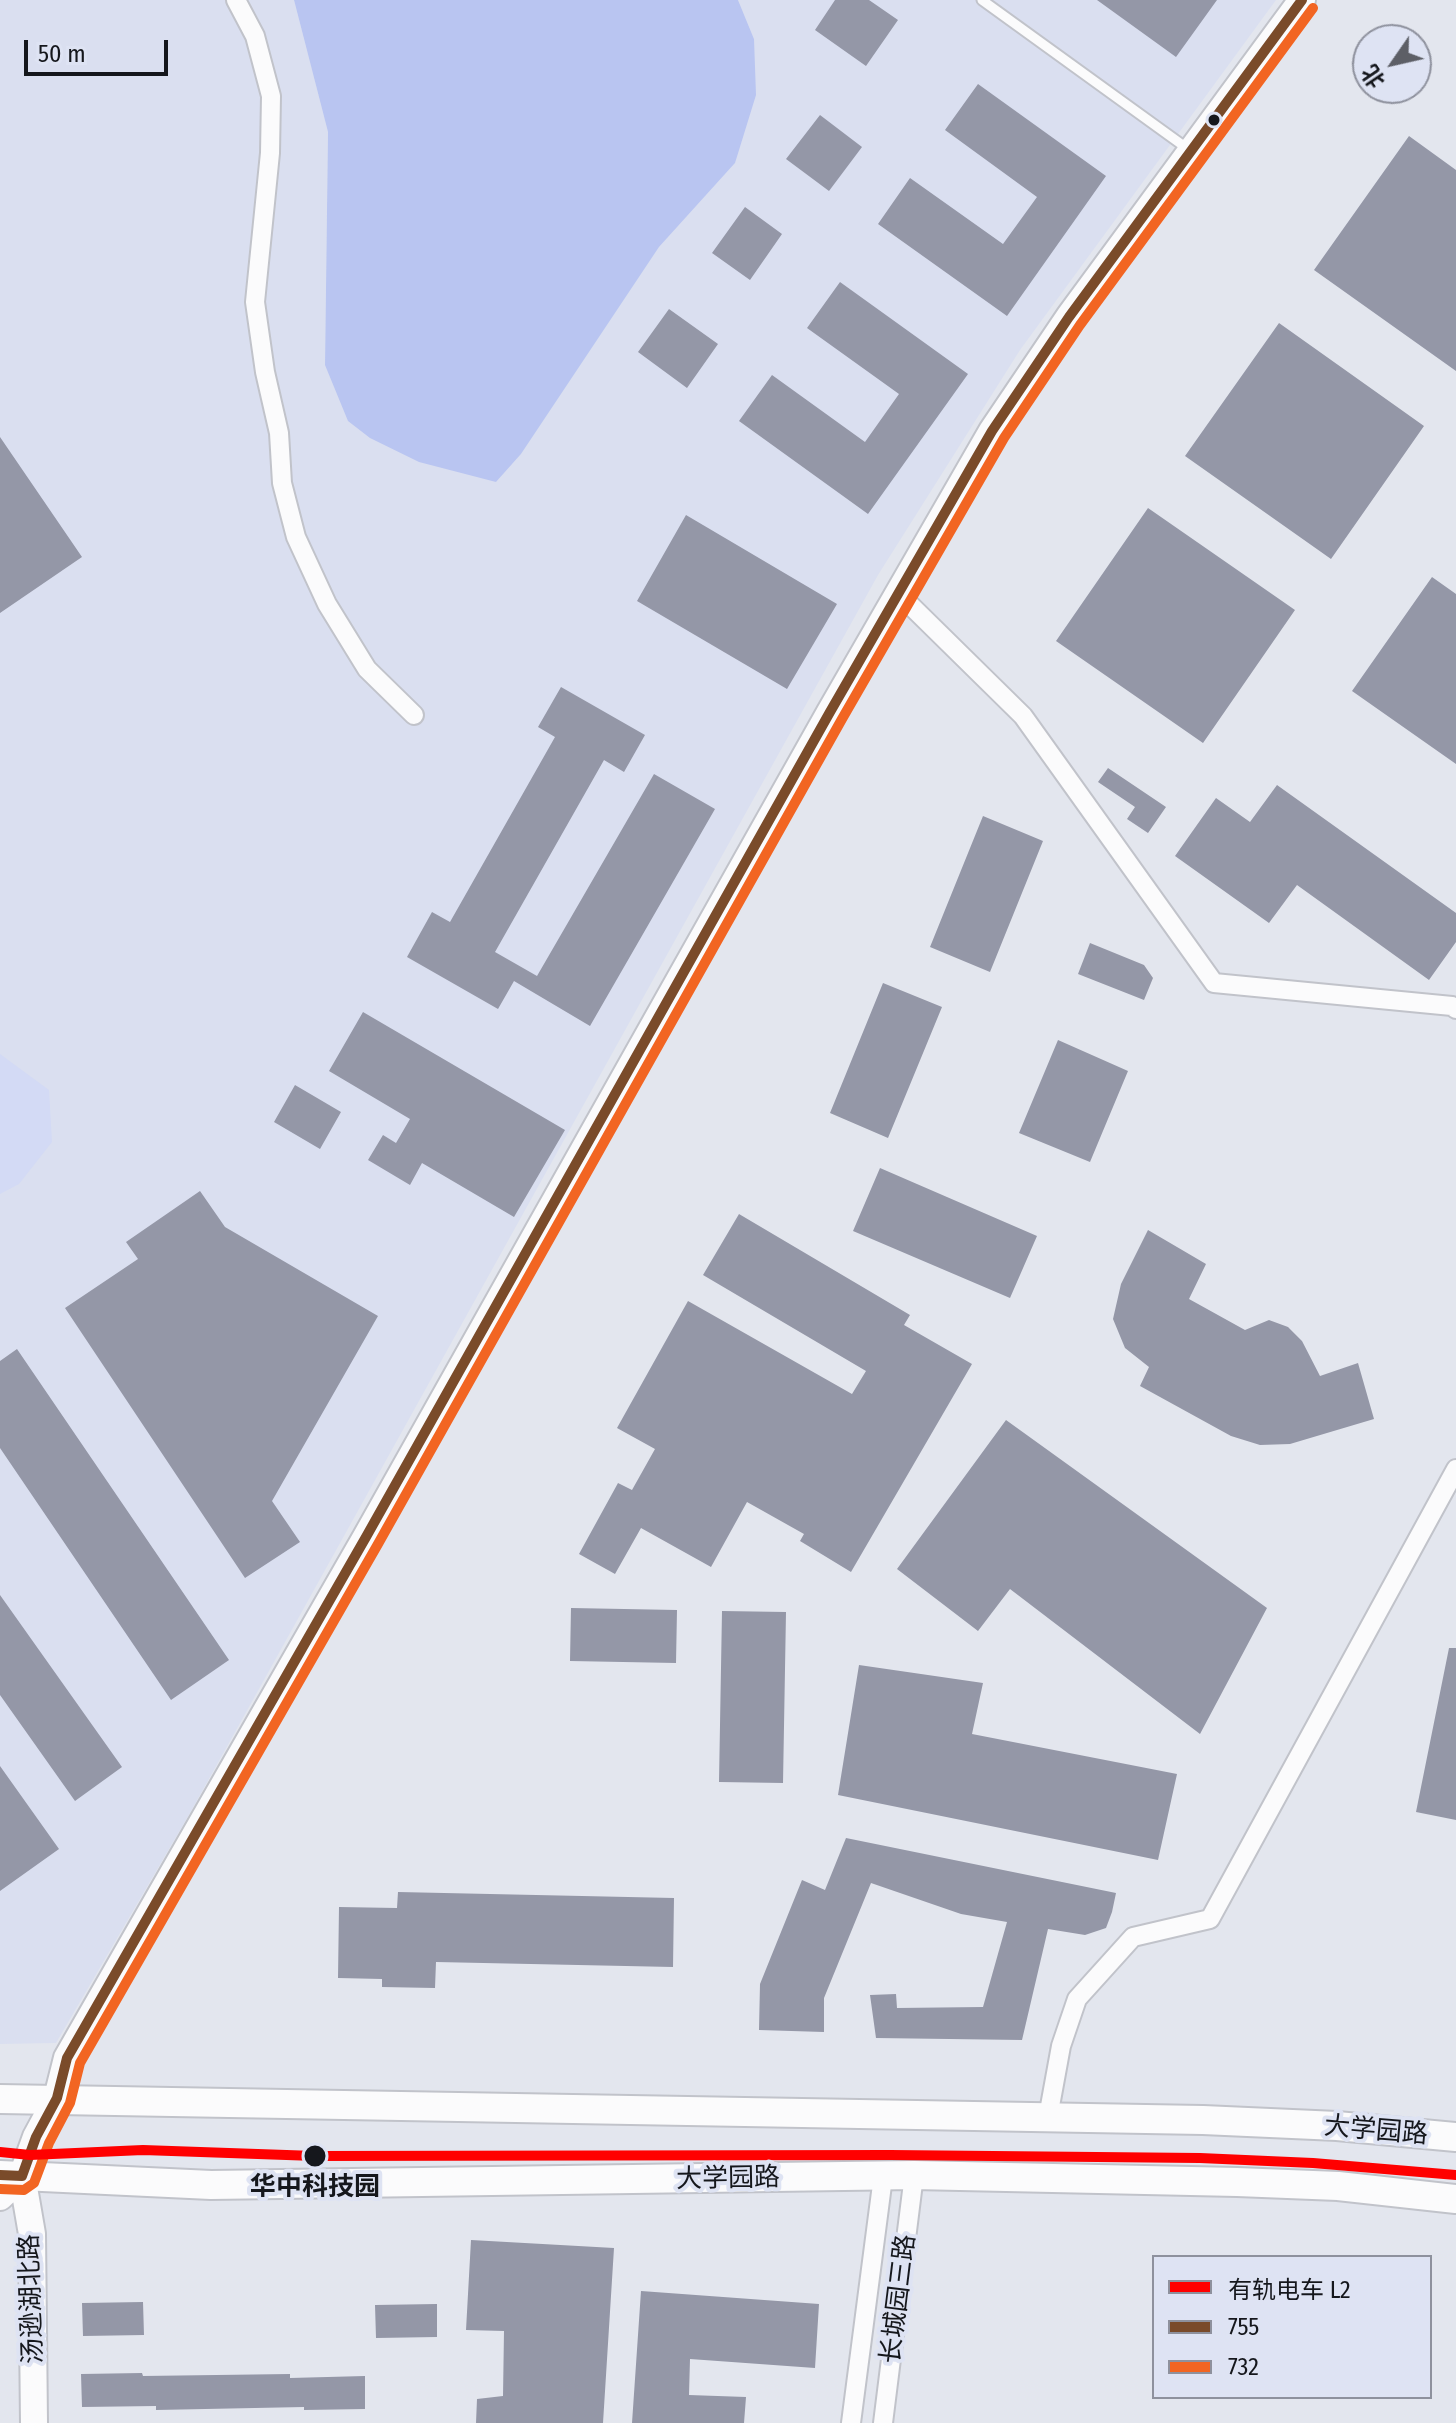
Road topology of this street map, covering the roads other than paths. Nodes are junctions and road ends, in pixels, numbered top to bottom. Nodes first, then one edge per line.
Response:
1 (236, 0) edge
2 (982, 0) edge
3 (1302, 0) edge
4 (1191, 151) junction
5 (898, 593) junction
6 (414, 715) dead end
7 (1456, 1009) edge
8 (1456, 1469) edge
9 (57, 2098) junction
10 (0, 2099) edge
11 (1048, 2117) junction
12 (1456, 2137) edge
13 (11, 2175) edge
14 (914, 2175) junction
15 (883, 2177) junction
16 (0, 2197) edge
17 (1456, 2199) edge
18 (34, 2423) edge
19 (851, 2423) edge
20 (883, 2423) edge

1 - 6 street
2 - 4 lane
3 - 4 main road, 汤逊湖北路
4 - 5 main road, 汤逊湖北路
5 - 7 street
5 - 9 main road, 汤逊湖北路
8 - 11 street
9 - 10 main road, 大学园路
9 - 11 main road, 大学园路
9 - 13 main road, 汤逊湖北路
11 - 12 main road, 大学园路
13 - 15 main road, 大学园路
13 - 16 main road, 汤逊湖北路
13 - 18 main road, 汤逊湖北路
14 - 15 main road, 大学园路
14 - 17 main road, 大学园路
14 - 20 street, 长城园三路
15 - 19 street, 长城园三路

